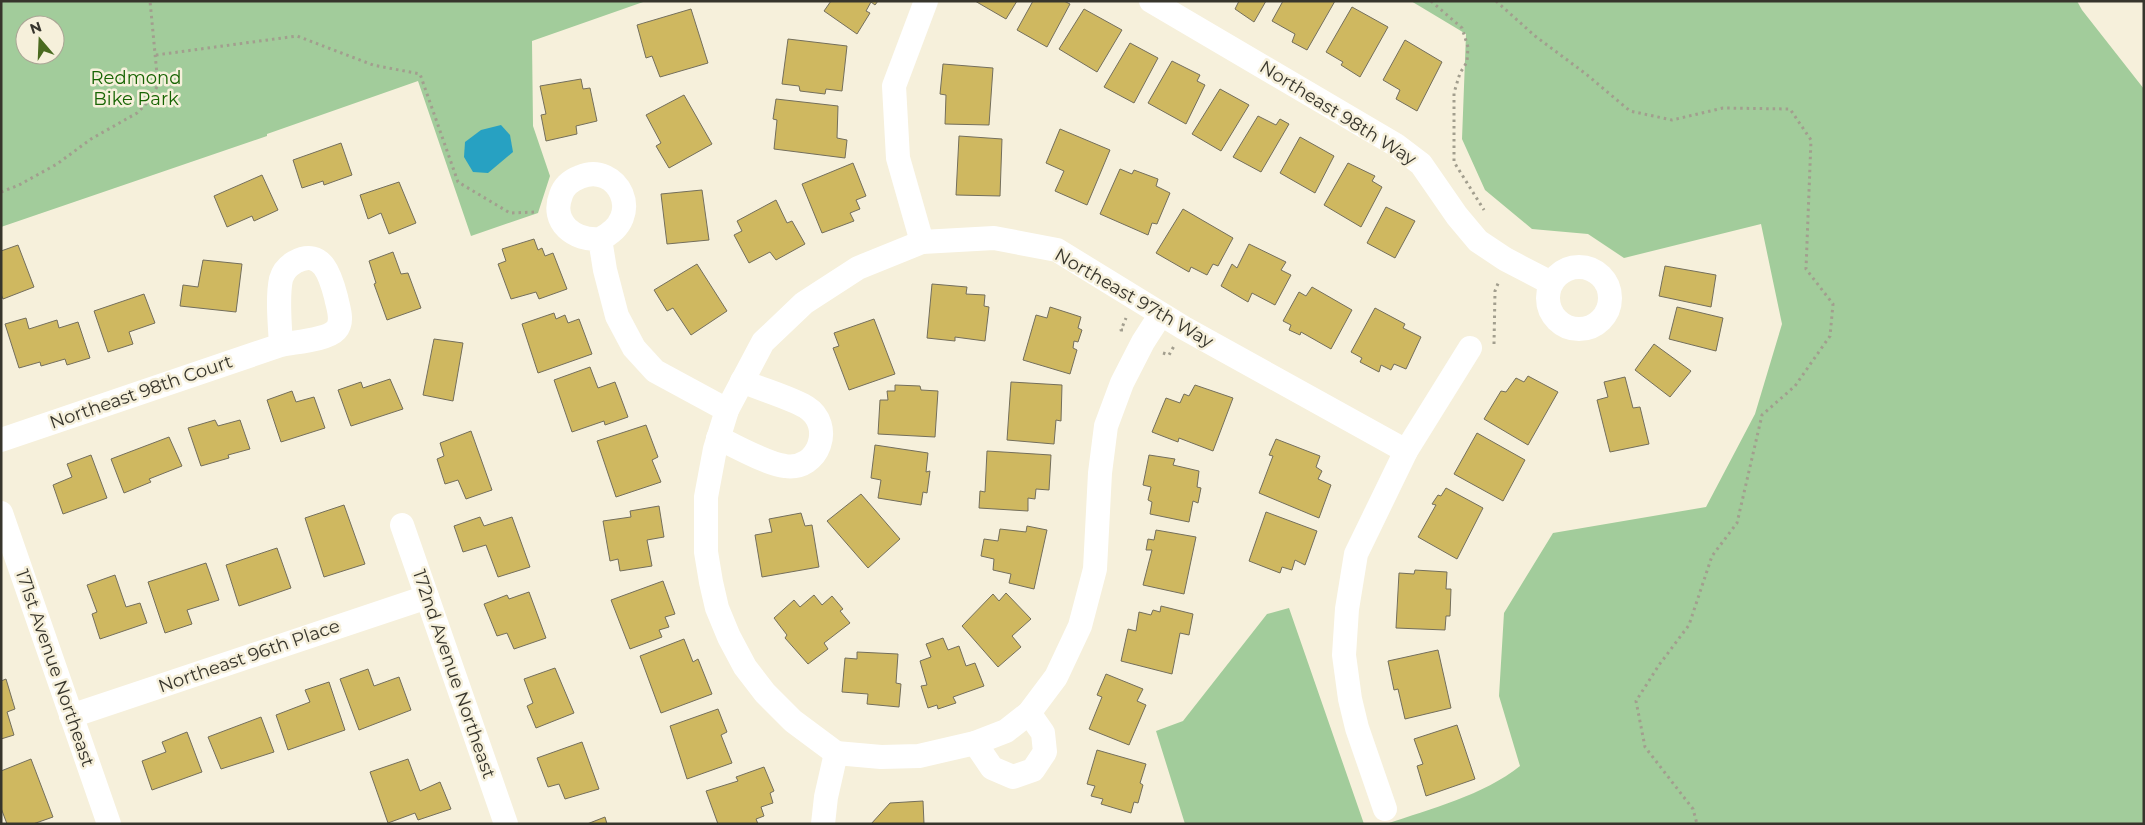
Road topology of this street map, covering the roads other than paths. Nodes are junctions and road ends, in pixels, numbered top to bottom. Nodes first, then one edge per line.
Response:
1 (926, 1) edge
2 (1151, 1) edge
3 (600, 239) junction
4 (922, 242) junction
5 (1551, 283) dead end
6 (1161, 314) junction
7 (281, 345) dead end
8 (1470, 348) dead end
9 (742, 382) junction
10 (727, 410) junction
11 (718, 438) junction
12 (1, 440) edge
13 (1406, 451) junction
14 (1, 513) edge
15 (402, 525) dead end
16 (427, 596) junction
17 (1029, 713) junction
18 (71, 716) junction
19 (975, 743) junction
20 (836, 753) junction
21 (1385, 809) dead end
22 (108, 824) edge
23 (506, 824) edge
24 (823, 824) edge

1 - 4 street
2 - 5 street, Northeast 98th Way
3 - 3 street
3 - 10 street
4 - 6 street, Northeast 97th Way
4 - 9 street, Northeast 97th Way
6 - 13 street, Northeast 97th Way
6 - 17 street
7 - 12 street, Northeast 98th Court
8 - 13 street
9 - 10 street, Northeast 97th Way
9 - 11 street
10 - 11 street, Northeast 97th Way
11 - 20 street, Northeast 97th Way
13 - 21 street
14 - 18 street, 171st Avenue Northeast
15 - 16 street, 172nd Avenue Northeast
16 - 18 street, Northeast 96th Place
16 - 23 street, 172nd Avenue Northeast
17 - 19 street
17 - 19 street
18 - 22 street, 171st Avenue Northeast
19 - 20 street
20 - 24 street

